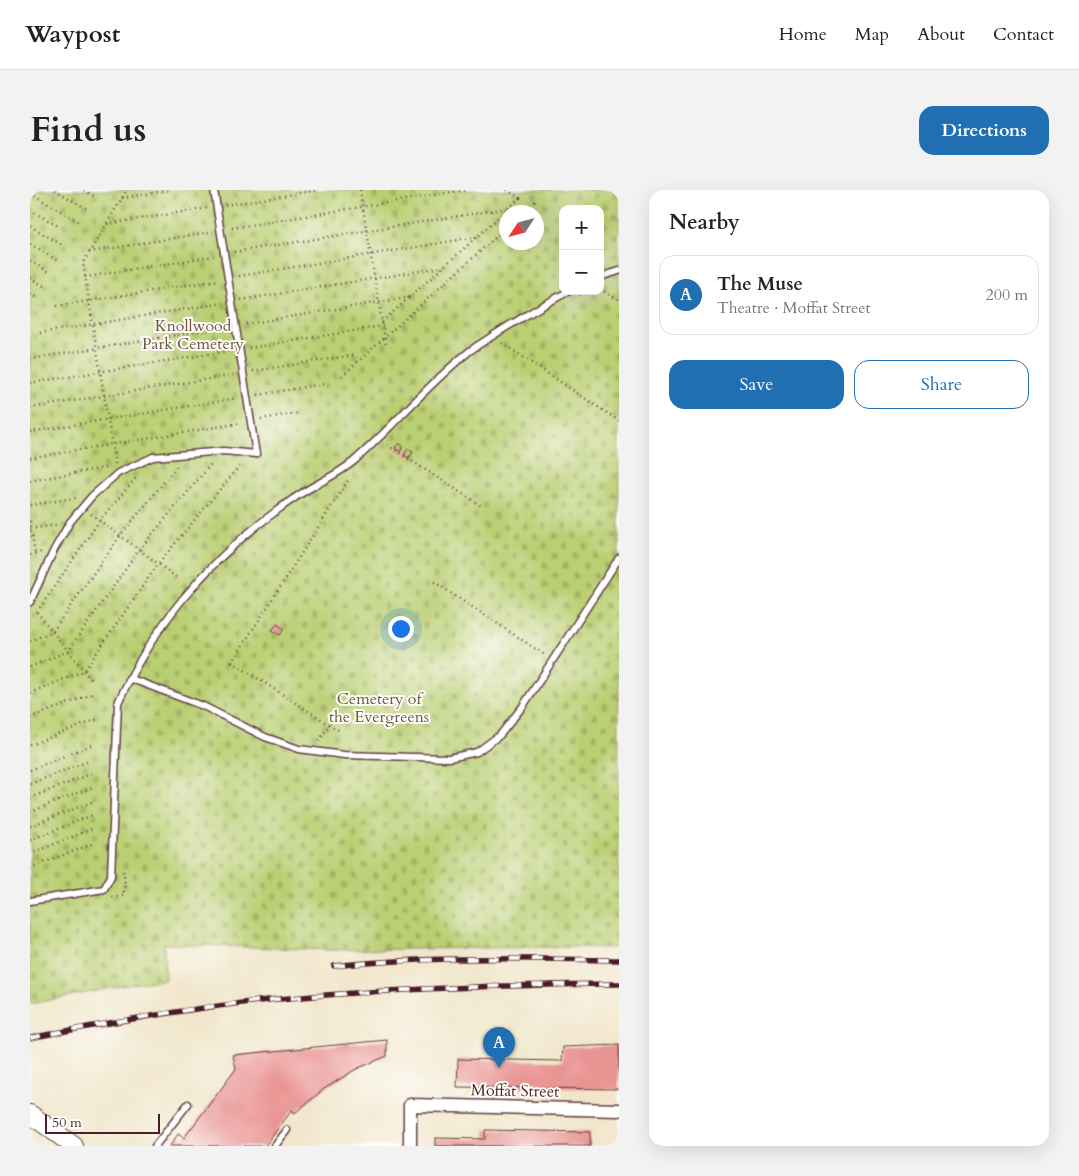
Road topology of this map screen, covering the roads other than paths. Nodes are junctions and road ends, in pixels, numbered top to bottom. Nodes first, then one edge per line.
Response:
1 (214, 190) edge
2 (619, 271) edge
3 (604, 276) edge
4 (562, 295) edge
5 (619, 558) edge
6 (32, 605) edge
7 (129, 678) junction
8 (30, 901) edge
9 (188, 1104) dead end
10 (619, 1110) edge
11 (30, 1114) edge
12 (287, 1130) dead end
13 (74, 1146) edge
14 (155, 1146) edge
15 (275, 1146) edge
16 (410, 1146) edge

1 - 6 lane
2 - 3 lane
4 - 7 lane
5 - 7 lane
7 - 8 lane
9 - 14 lane
10 - 16 street, Moffat Street
11 - 13 main road
12 - 15 lane

